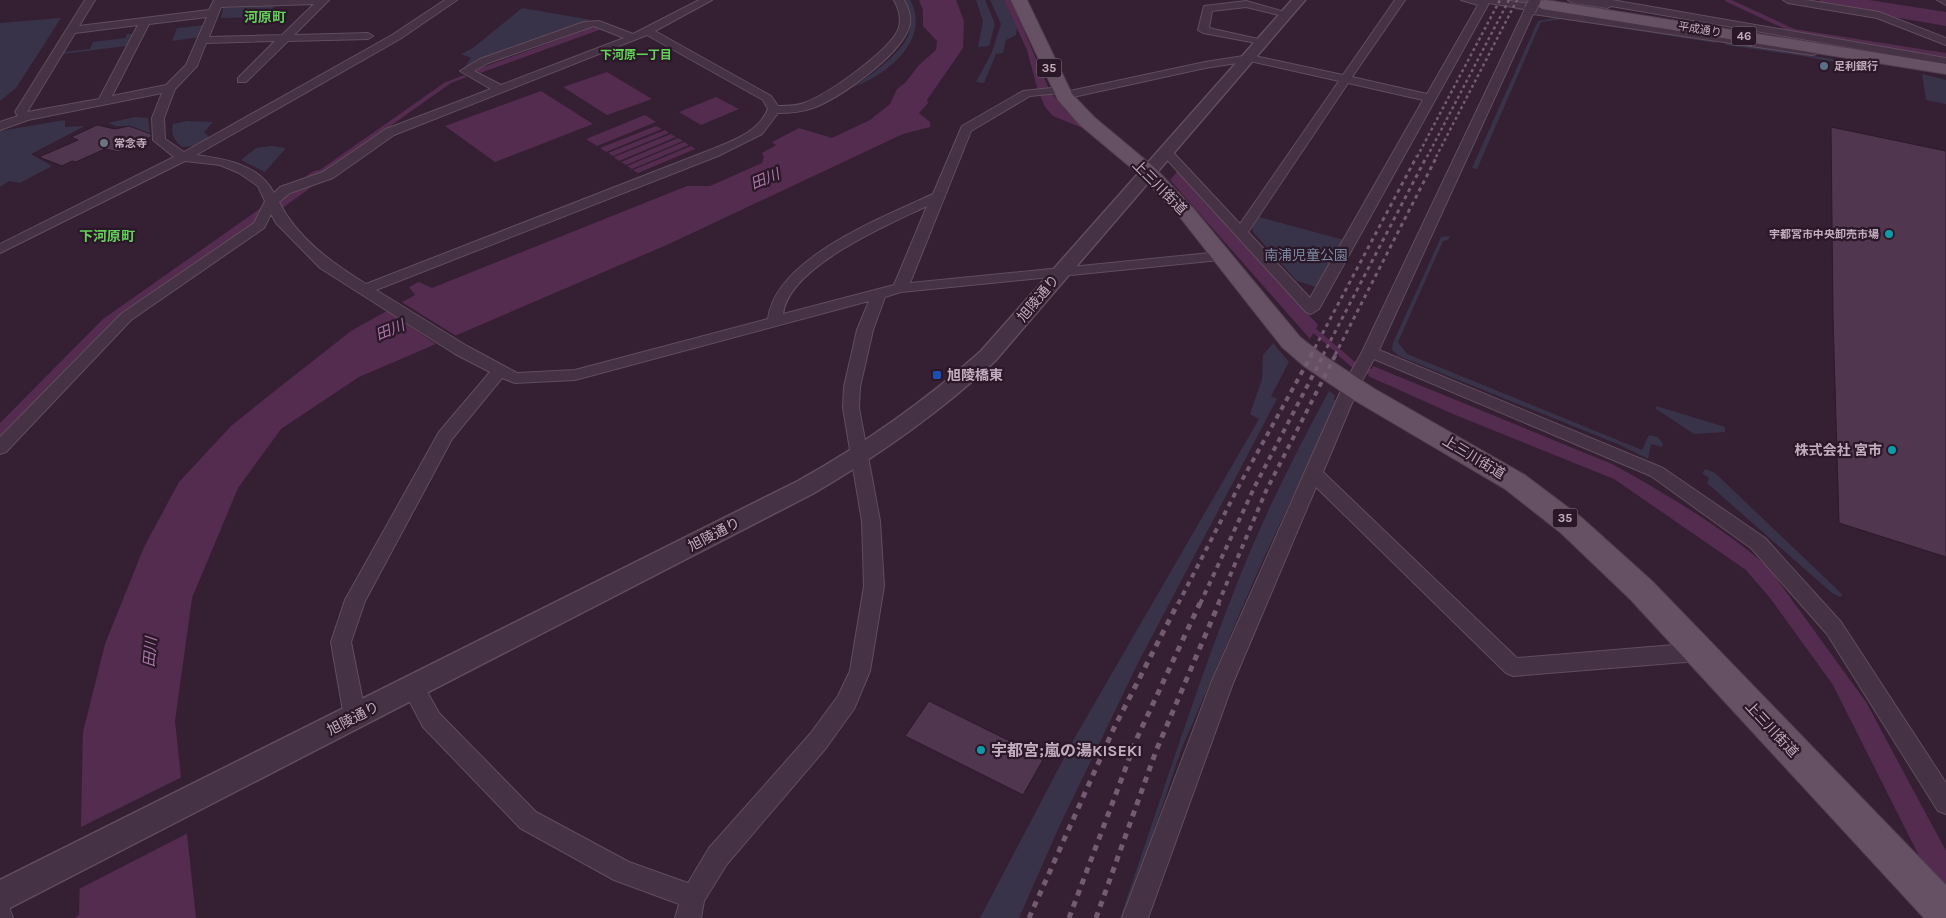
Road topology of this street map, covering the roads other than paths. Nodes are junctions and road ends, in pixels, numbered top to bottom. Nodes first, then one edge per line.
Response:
1 (90, 0) edge
2 (324, 0) edge
3 (452, 0) edge
4 (707, 0) edge
5 (899, 0) edge
6 (1019, 0) edge
7 (1299, 0) edge
8 (1400, 0) edge
9 (1466, 0) edge
10 (1486, 0) edge
11 (1573, 0) edge
12 (1595, 0) edge
13 (1788, 0) edge
14 (1942, 0) edge
15 (1946, 2) edge
16 (1540, 4) edge
17 (216, 6) edge
18 (1287, 14) junction
19 (145, 21) junction
20 (1685, 26) junction
21 (71, 30) junction
22 (648, 31) junction
23 (368, 36) dead end
24 (286, 37) junction
25 (633, 38) junction
26 (204, 40) junction
27 (1946, 42) edge
28 (1262, 43) junction
29 (1250, 58) junction
30 (1946, 62) edge
31 (1946, 69) edge
32 (242, 80) dead end
33 (1346, 80) junction
34 (170, 88) junction
35 (501, 90) junction
36 (1059, 93) junction
37 (1430, 98) junction
38 (103, 102) junction
39 (774, 109) junction
40 (25, 117) junction
41 (0, 126) edge
42 (183, 157) junction
43 (1157, 162) junction
44 (938, 196) junction
45 (272, 201) junction
46 (1240, 233) junction
47 (0, 250) edge
48 (1220, 256) junction
49 (1062, 271) junction
50 (900, 288) junction
51 (366, 289) junction
52 (879, 293) junction
53 (775, 321) junction
54 (1361, 368) junction
55 (499, 371) junction
56 (0, 448) edge
57 (860, 457) junction
58 (1314, 474) junction
59 (1698, 652) junction
60 (413, 687) junction
61 (355, 717) junction
62 (1946, 803) edge
63 (0, 897) edge
64 (690, 908) edge
65 (1946, 914) edge
66 (1135, 918) edge

1 - 21 street
2 - 17 street
2 - 24 street
3 - 42 street
4 - 22 street
5 - 39 street
6 - 36 main road, 上三川街道 / 35
7 - 18 street, 旭陵通り
8 - 33 street
9 - 37 street
10 - 20 street
11 - 20 street
12 - 20 street
13 - 27 street
14 - 15 street
16 - 20 main road, 平成通り / 46
16 - 30 main road, 平成通り / 46
16 - 54 street
17 - 19 street
17 - 26 street
18 - 28 street, 旭陵通り
18 - 28 street
19 - 21 street
19 - 38 street
20 - 20 street
20 - 30 street
20 - 31 main road, 平成通り / 46
21 - 40 street
22 - 25 street
22 - 39 street
23 - 24 street
24 - 26 street
24 - 32 street
25 - 35 street
25 - 35 street
26 - 34 street
28 - 29 street, 旭陵通り
29 - 33 street
29 - 36 street
29 - 43 street, 旭陵通り
33 - 37 street
33 - 46 street
34 - 38 street
34 - 42 street
35 - 45 street
36 - 43 main road, 上三川街道 / 35
36 - 44 street
37 - 46 street
38 - 40 street
39 - 51 street
40 - 41 street
42 - 45 street
42 - 47 street
43 - 46 street
43 - 48 main road, 上三川街道 / 35
43 - 49 street, 旭陵通り
44 - 50 street
44 - 53 street
45 - 51 street
45 - 56 street
48 - 49 street
48 - 54 main road, 上三川街道 / 35
49 - 50 street
49 - 57 street, 旭陵通り
50 - 52 street
51 - 55 street
52 - 53 street
52 - 57 street
53 - 55 street
54 - 58 street
54 - 59 main road, 上三川街道 / 35
54 - 62 street
55 - 61 street
57 - 60 street, 旭陵通り
57 - 64 street
58 - 59 street
58 - 66 street
59 - 65 main road, 上三川街道 / 35
60 - 61 street, 旭陵通り
60 - 64 street
61 - 63 street, 旭陵通り

